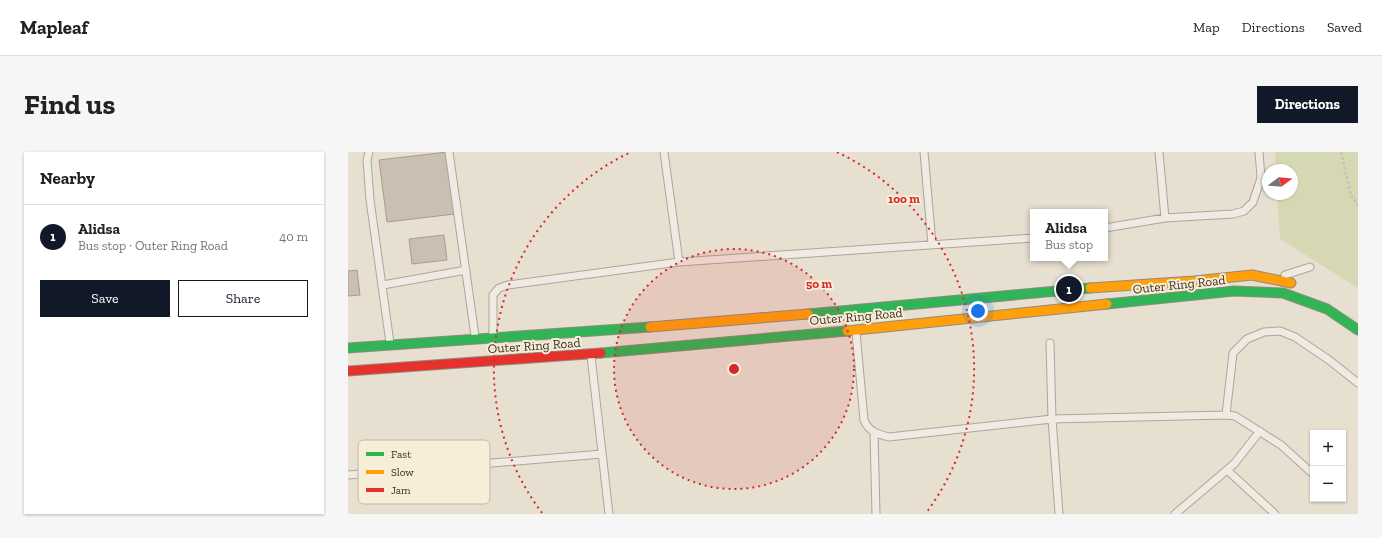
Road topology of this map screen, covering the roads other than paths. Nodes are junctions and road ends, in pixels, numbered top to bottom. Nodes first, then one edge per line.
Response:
1 (369, 152) edge
2 (449, 152) edge
3 (664, 152) edge
4 (924, 152) edge
5 (1159, 152) edge
6 (1260, 152) edge
7 (1165, 218) junction
8 (1108, 228) edge
9 (1030, 238) edge
10 (932, 244) junction
11 (679, 262) junction
12 (1310, 267) dead end
13 (466, 270) junction
14 (1273, 278) junction
15 (382, 285) junction
16 (1297, 285) dead end
17 (856, 320) junction
18 (1358, 330) edge
19 (493, 337) junction
20 (475, 339) junction
21 (1050, 343) dead end
22 (390, 345) junction
23 (348, 348) edge
24 (591, 354) junction
25 (348, 371) edge
26 (1358, 383) edge
27 (1226, 415) junction
28 (1052, 419) junction
29 (1260, 431) junction
30 (874, 433) junction
31 (602, 454) junction
32 (490, 463) edge
33 (1227, 470) junction
34 (1310, 471) edge
35 (358, 474) edge
36 (348, 475) edge
37 (609, 514) edge
38 (876, 514) edge
39 (1059, 514) edge
40 (1175, 514) edge
41 (1275, 514) edge

1 - 15 lane
2 - 13 lane
3 - 11 lane
4 - 10 lane
5 - 7 lane
6 - 7 lane
7 - 8 lane
9 - 10 lane
10 - 11 lane
11 - 19 lane
12 - 14 lane
13 - 15 lane
13 - 20 lane
14 - 16 highway, Outer Ring Road
14 - 17 highway, Outer Ring Road
15 - 22 lane
17 - 18 highway, Outer Ring Road
17 - 19 highway, Outer Ring Road
17 - 24 highway, Outer Ring Road
17 - 30 lane
19 - 20 highway, Outer Ring Road
20 - 22 highway, Outer Ring Road
21 - 28 lane
22 - 23 highway, Outer Ring Road
24 - 25 highway, Outer Ring Road
24 - 31 lane
26 - 27 lane
27 - 28 lane
27 - 29 lane
28 - 30 lane
28 - 39 lane
29 - 33 lane
29 - 34 lane
30 - 38 lane
31 - 32 lane
31 - 37 lane
33 - 40 lane
33 - 41 lane
35 - 36 lane

